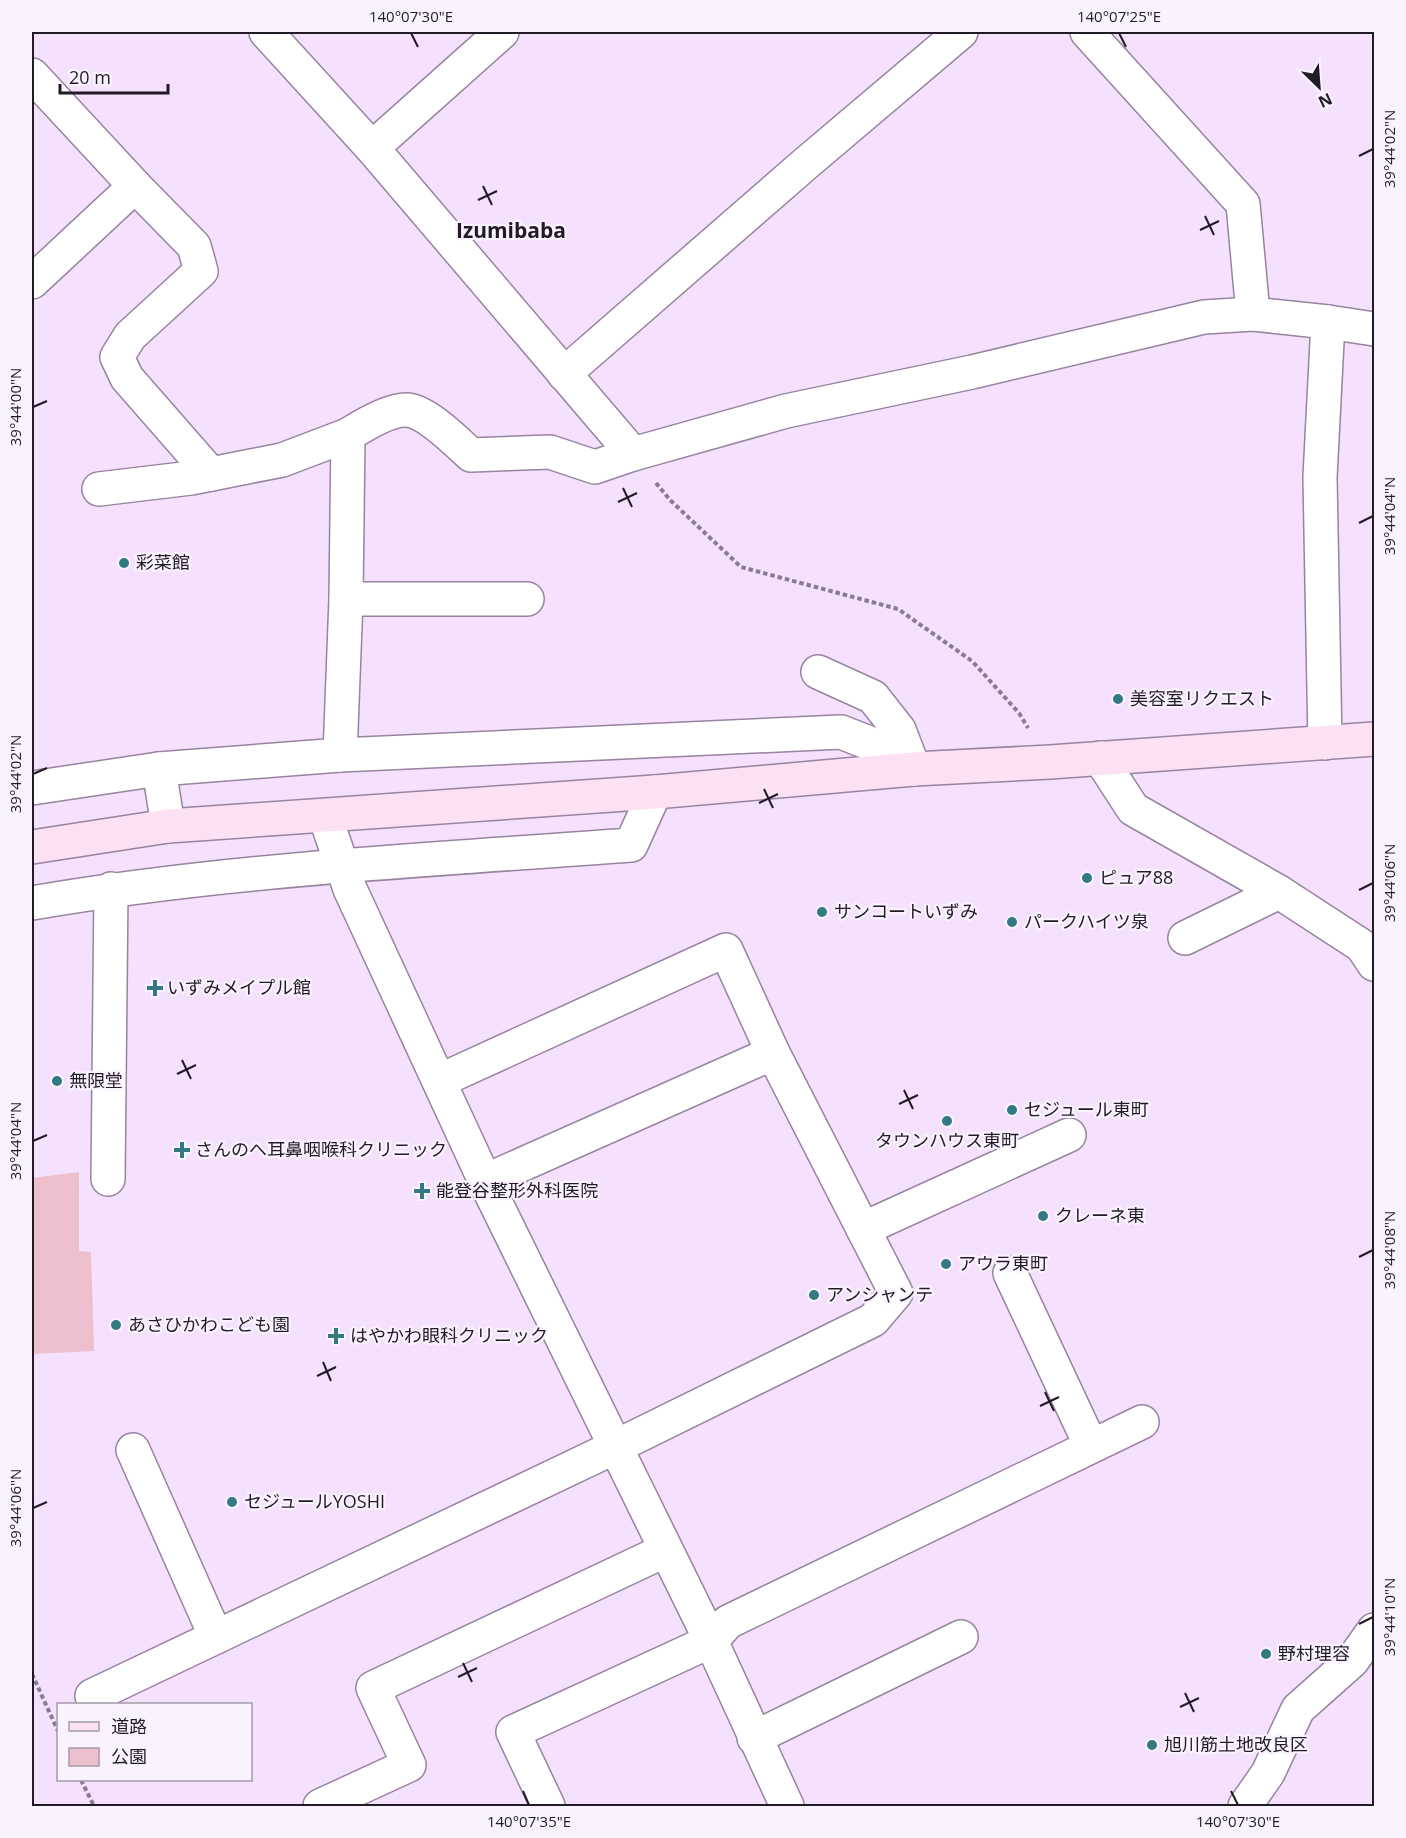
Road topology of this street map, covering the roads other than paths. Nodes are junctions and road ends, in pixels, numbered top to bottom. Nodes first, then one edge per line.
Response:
1 (266, 32) edge
2 (502, 32) edge
3 (961, 32) edge
4 (1095, 34) edge
5 (32, 75) edge
6 (372, 148) junction
7 (135, 186) junction
8 (32, 282) edge
9 (1253, 314) junction
10 (1328, 322) junction
11 (1374, 328) edge
12 (564, 374) junction
13 (348, 435) junction
14 (633, 454) junction
15 (212, 474) junction
16 (99, 489) dead end
17 (346, 599) junction
18 (527, 599) dead end
19 (818, 672) dead end
20 (1374, 739) edge
21 (1325, 743) junction
22 (340, 755) junction
23 (1100, 758) junction
24 (159, 769) junction
25 (915, 769) junction
26 (32, 788) edge
27 (655, 792) junction
28 (325, 816) junction
29 (168, 826) junction
30 (32, 847) edge
31 (342, 866) junction
32 (111, 889) junction
33 (1279, 892) junction
34 (32, 903) edge
35 (1185, 938) dead end
36 (1374, 964) edge
37 (773, 1053) junction
38 (439, 1081) junction
39 (1069, 1135) dead end
40 (108, 1179) dead end
41 (485, 1181) junction
42 (863, 1229) junction
43 (1010, 1273) dead end
44 (1142, 1422) dead end
45 (1091, 1446) junction
46 (615, 1447) junction
47 (133, 1450) dead end
48 (666, 1551) junction
49 (1374, 1630) edge
50 (216, 1637) junction
51 (961, 1637) dead end
52 (711, 1641) junction
53 (92, 1696) dead end
54 (754, 1738) junction
55 (320, 1806) edge
56 (548, 1806) edge
57 (787, 1806) edge
58 (1245, 1806) edge

1 - 6 street
2 - 6 street
3 - 12 street
4 - 9 street
5 - 7 street
6 - 12 street
7 - 8 street
7 - 15 street
9 - 10 street
9 - 14 street
10 - 11 street
10 - 21 street
12 - 14 street
13 - 14 street
13 - 15 street
13 - 17 street
15 - 16 street
17 - 18 street
17 - 22 street
19 - 25 street
20 - 21 street
21 - 23 street
22 - 24 street
22 - 25 street
23 - 25 street
23 - 33 street
24 - 26 street
24 - 29 street
25 - 27 street
27 - 28 street
27 - 31 street
28 - 29 street
28 - 31 street
29 - 30 street
31 - 32 street
31 - 38 street
32 - 34 street
32 - 40 street
33 - 35 street
33 - 36 street
37 - 38 street
37 - 41 street
37 - 42 street
38 - 41 street
39 - 42 street
41 - 46 street
42 - 46 street
43 - 45 street
44 - 45 street
45 - 52 street
46 - 48 street
46 - 50 street
47 - 50 street
48 - 52 street
48 - 55 street
49 - 58 street
50 - 53 street
51 - 54 street
52 - 54 street
52 - 56 street
54 - 57 street

